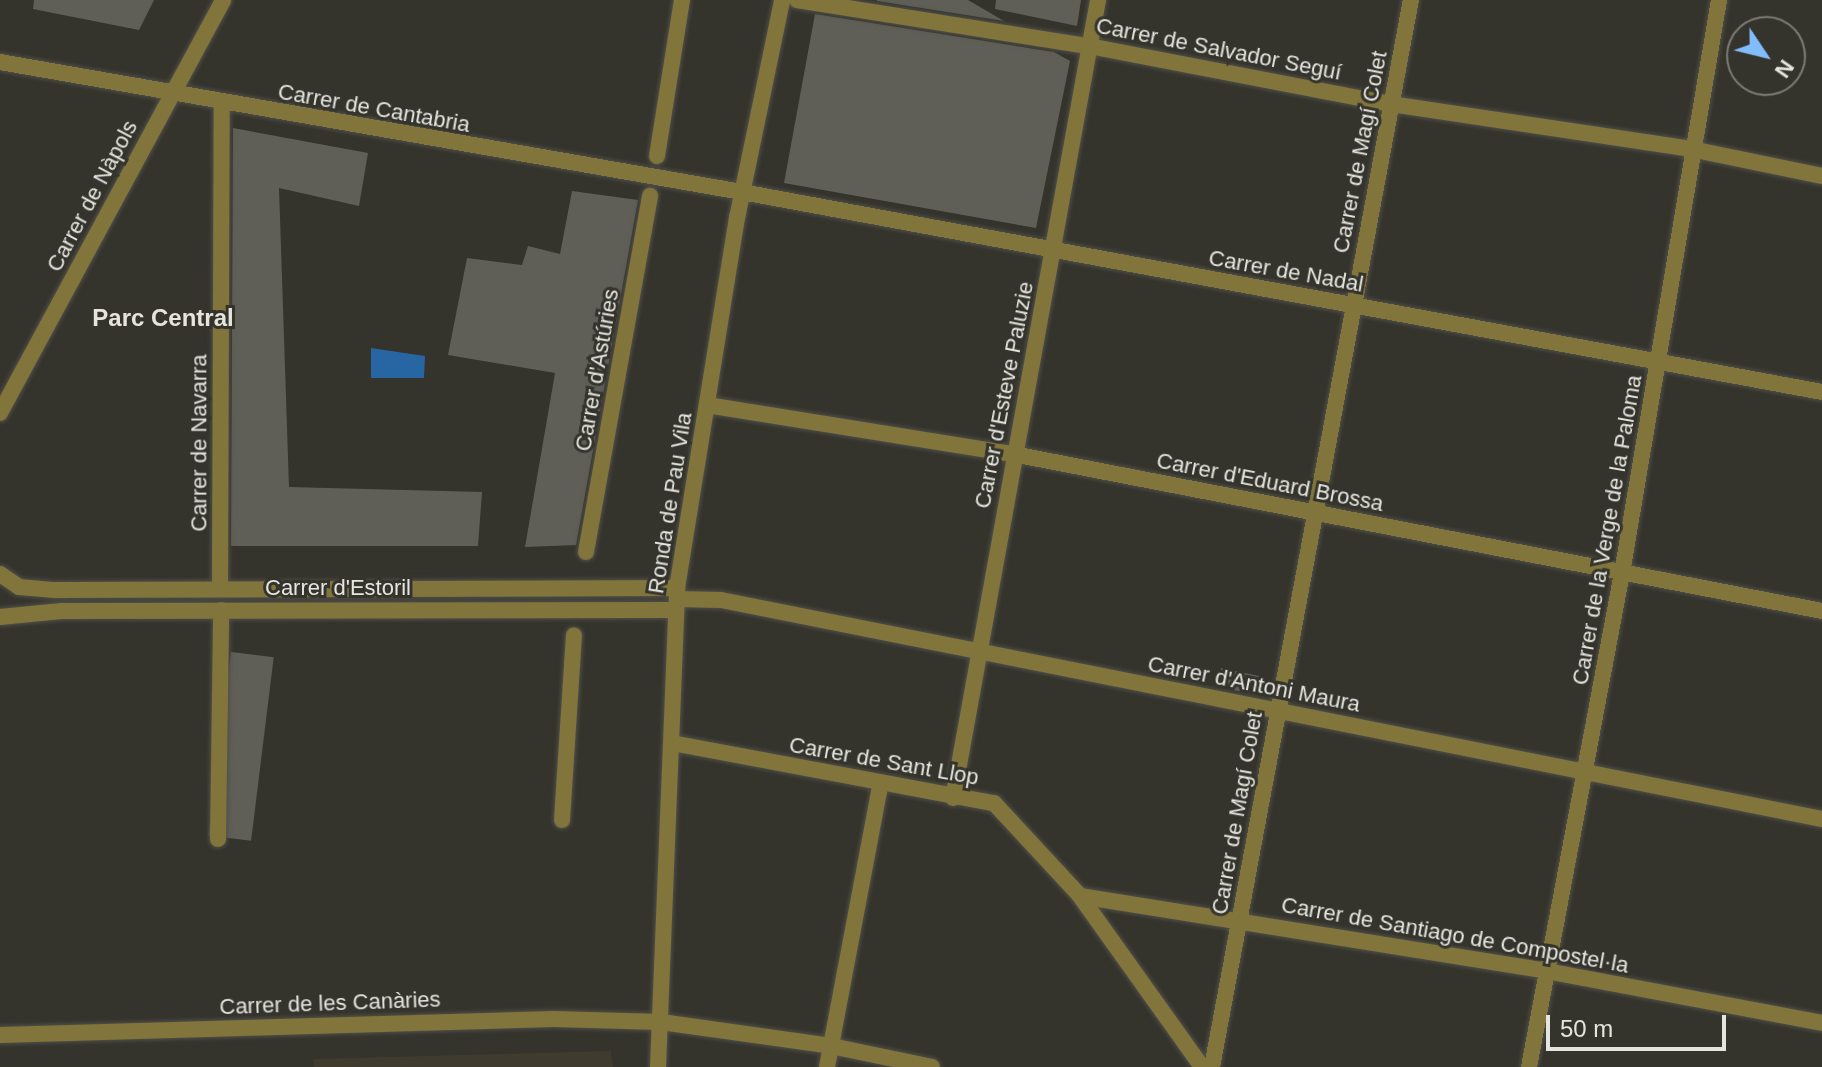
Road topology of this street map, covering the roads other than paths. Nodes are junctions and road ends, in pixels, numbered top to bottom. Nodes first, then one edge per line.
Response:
1 (223, 0) edge
2 (682, 0) edge
3 (782, 0) edge
4 (797, 0) edge
5 (1098, 0) edge
6 (1411, 0) edge
7 (1719, 0) edge
8 (1089, 46) junction
9 (0, 62) edge
10 (172, 92) junction
11 (222, 104) junction
12 (1391, 104) junction
13 (1691, 149) junction
14 (657, 156) dead end
15 (1822, 176) edge
16 (742, 192) junction
17 (650, 196) dead end
18 (1054, 252) junction
19 (1354, 306) junction
20 (1659, 363) junction
21 (1822, 392) edge
22 (707, 405) junction
23 (0, 413) edge
24 (1013, 454) junction
25 (1317, 514) junction
26 (586, 552) dead end
27 (1622, 573) junction
28 (0, 574) edge
29 (0, 582) edge
30 (19, 587) junction
31 (220, 589) junction
32 (677, 599) junction
33 (221, 610) junction
34 (1822, 611) edge
35 (0, 617) edge
36 (574, 635) dead end
37 (981, 653) junction
38 (1278, 710) junction
39 (672, 743) junction
40 (1584, 773) junction
41 (880, 786) junction
42 (953, 798) junction
43 (1822, 819) edge
44 (562, 820) dead end
45 (218, 839) dead end
46 (1080, 896) junction
47 (1240, 921) junction
48 (1547, 971) junction
49 (661, 1022) junction
50 (1822, 1023) edge
51 (0, 1035) edge
52 (831, 1046) junction
53 (658, 1067) edge
54 (827, 1067) edge
55 (932, 1067) edge
56 (1202, 1067) edge
57 (1212, 1067) edge
58 (1529, 1067) edge

1 - 10 street, Carrer de Nàpols
2 - 14 street
3 - 16 street, Ronda de Pau Vila
4 - 8 street, Carrer de Salvador Seguí
5 - 8 street, Carrer d'Esteve Paluzie
6 - 12 street, Carrer de Magí Colet
7 - 13 street, Carrer de la Verge de la Paloma
8 - 12 street, Carrer de Salvador Seguí
8 - 18 street, Carrer d'Esteve Paluzie
9 - 10 street, Carrer de Cantabria
10 - 11 street, Carrer de Cantabria
10 - 23 street, Carrer de Nàpols
11 - 16 street, Carrer de Cantabria
11 - 31 street, Carrer de Navarra
12 - 13 street, Carrer de Salvador Seguí
12 - 19 street, Carrer de Magí Colet
13 - 15 street, Carrer de Salvador Seguí
13 - 20 street, Carrer de la Verge de la Paloma
16 - 18 street, Carrer de Nadal
16 - 22 street, Ronda de Pau Vila
17 - 26 street, Carrer d'Astúries
18 - 19 street, Carrer de Nadal
18 - 24 street, Carrer d'Esteve Paluzie
19 - 20 street, Carrer de Nadal
19 - 25 street, Carrer de Magí Colet
20 - 21 street, Carrer de Nadal
20 - 27 street, Carrer de la Verge de la Paloma
22 - 24 street, Carrer d'Eduard Brossa
22 - 32 street, Ronda de Pau Vila
24 - 25 street, Carrer d'Eduard Brossa
24 - 37 street, Carrer d'Esteve Paluzie
25 - 27 street, Carrer d'Eduard Brossa
25 - 38 street, Carrer de Magí Colet
27 - 34 street, Carrer d'Eduard Brossa
27 - 40 street, Carrer de la Verge de la Paloma
28 - 30 street
29 - 30 street, Carrer d'Estoril
30 - 31 street, Carrer d'Estoril
31 - 32 street, Carrer d'Estoril
32 - 33 street, Carrer d'Estoril
32 - 37 street, Carrer d'Antoni Maura
32 - 39 street, Ronda de Pau Vila
33 - 35 street, Carrer d'Estoril
33 - 45 street
36 - 44 street
37 - 38 street, Carrer d'Antoni Maura
37 - 42 street, Carrer d'Esteve Paluzie
38 - 40 street, Carrer d'Antoni Maura
38 - 47 street, Carrer de Magí Colet
39 - 41 street, Carrer de Sant Llop
39 - 49 street, Ronda de Pau Vila
40 - 43 street, Carrer d'Antoni Maura
40 - 48 street, Carrer de la Verge de la Paloma
41 - 42 street, Carrer de Sant Llop
41 - 52 street
42 - 46 street, Carrer de Sant Llop
46 - 47 street, Carrer de Santiago de Compostel·la
46 - 56 street, Carrer de Sant Llop
47 - 48 street, Carrer de Santiago de Compostel·la
47 - 57 street, Carrer de Magí Colet
48 - 50 street, Carrer de Santiago de Compostel·la
48 - 58 street, Carrer de la Verge de la Paloma
49 - 51 street, Carrer de les Canàries
49 - 52 street, Carrer de les Canàries
49 - 53 street, Ronda de Pau Vila
52 - 54 street
52 - 55 street, Carrer de les Canàries

